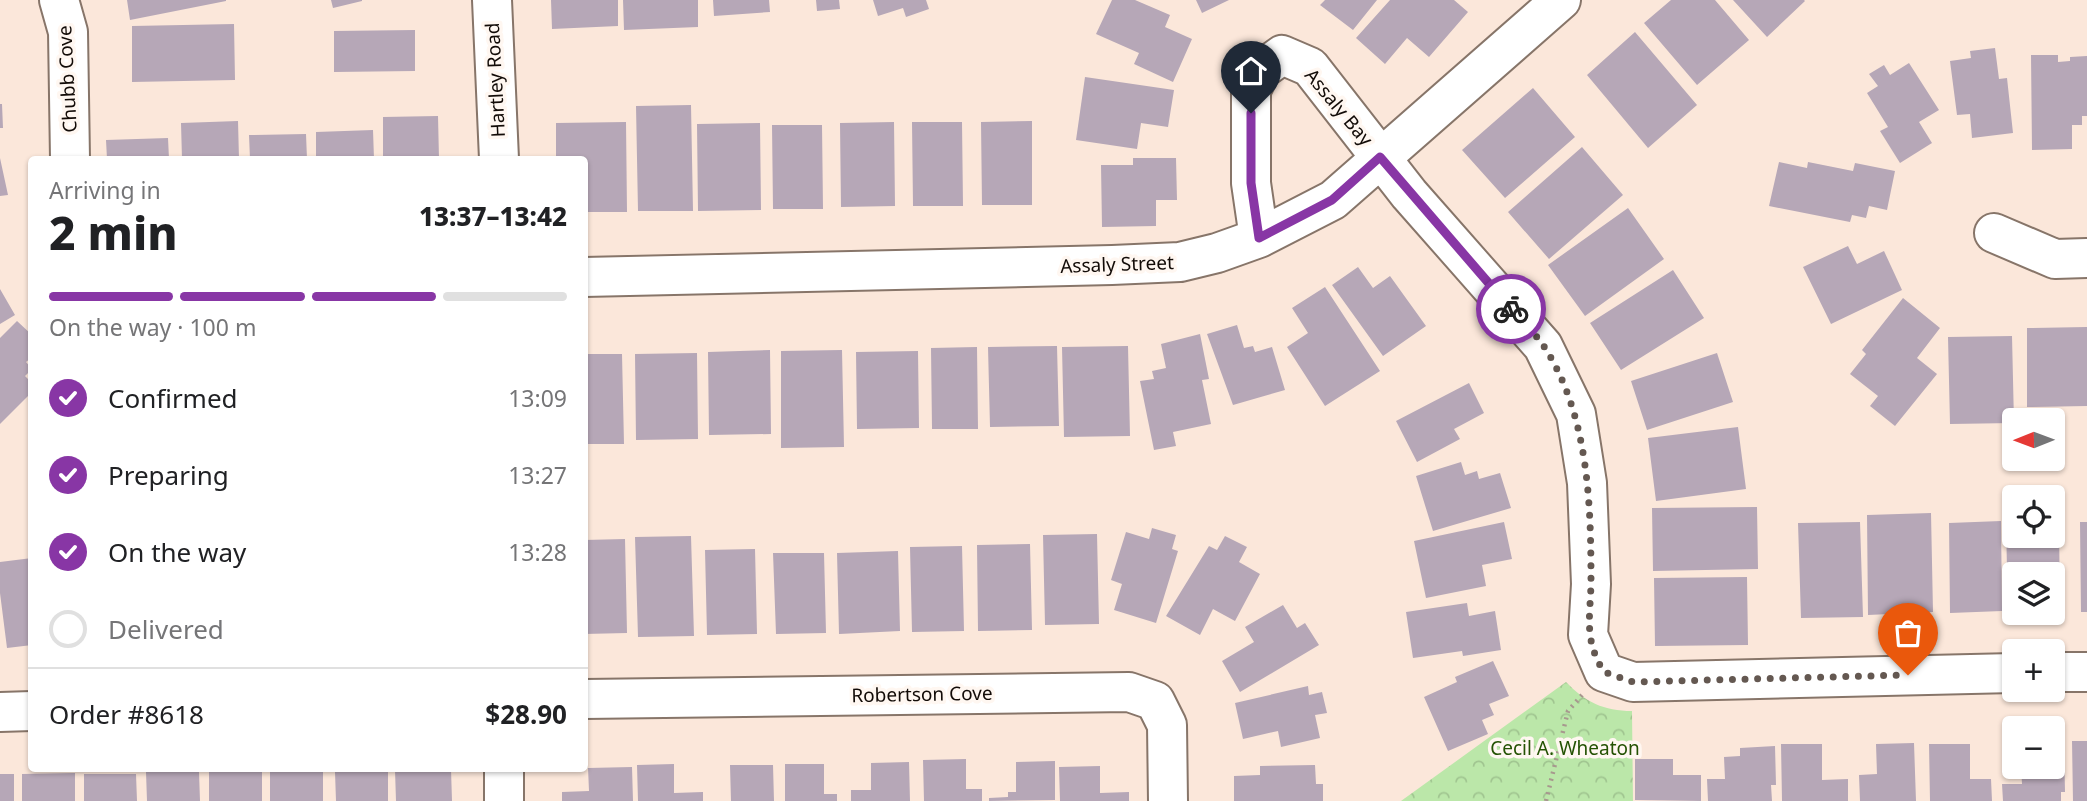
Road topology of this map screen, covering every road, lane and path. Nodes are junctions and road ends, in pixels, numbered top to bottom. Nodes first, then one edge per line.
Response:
1 (59, 0) edge
2 (492, 0) edge
3 (1561, 0) edge
4 (70, 156) edge
5 (499, 156) edge
6 (1380, 157) junction
7 (1994, 233) dead end
8 (1259, 238) junction
9 (2087, 258) edge
10 (588, 277) edge
11 (2065, 672) edge
12 (2087, 672) edge
13 (2002, 673) edge
14 (588, 699) edge
15 (28, 711) edge
16 (1568, 711) dead end
17 (0, 712) edge
18 (504, 772) edge
19 (504, 801) edge
20 (1168, 801) edge
21 (1546, 801) edge

1 - 4 street, Chubb Cove
2 - 5 street, Hartley Road
3 - 6 street, Assaly Street
6 - 8 street, Assaly Street
6 - 8 street, Assaly Bay
6 - 13 street
7 - 9 street
8 - 10 street, Assaly Street
11 - 12 street
14 - 20 street, Robertson Cove
15 - 17 street
16 - 21 path
18 - 19 street

